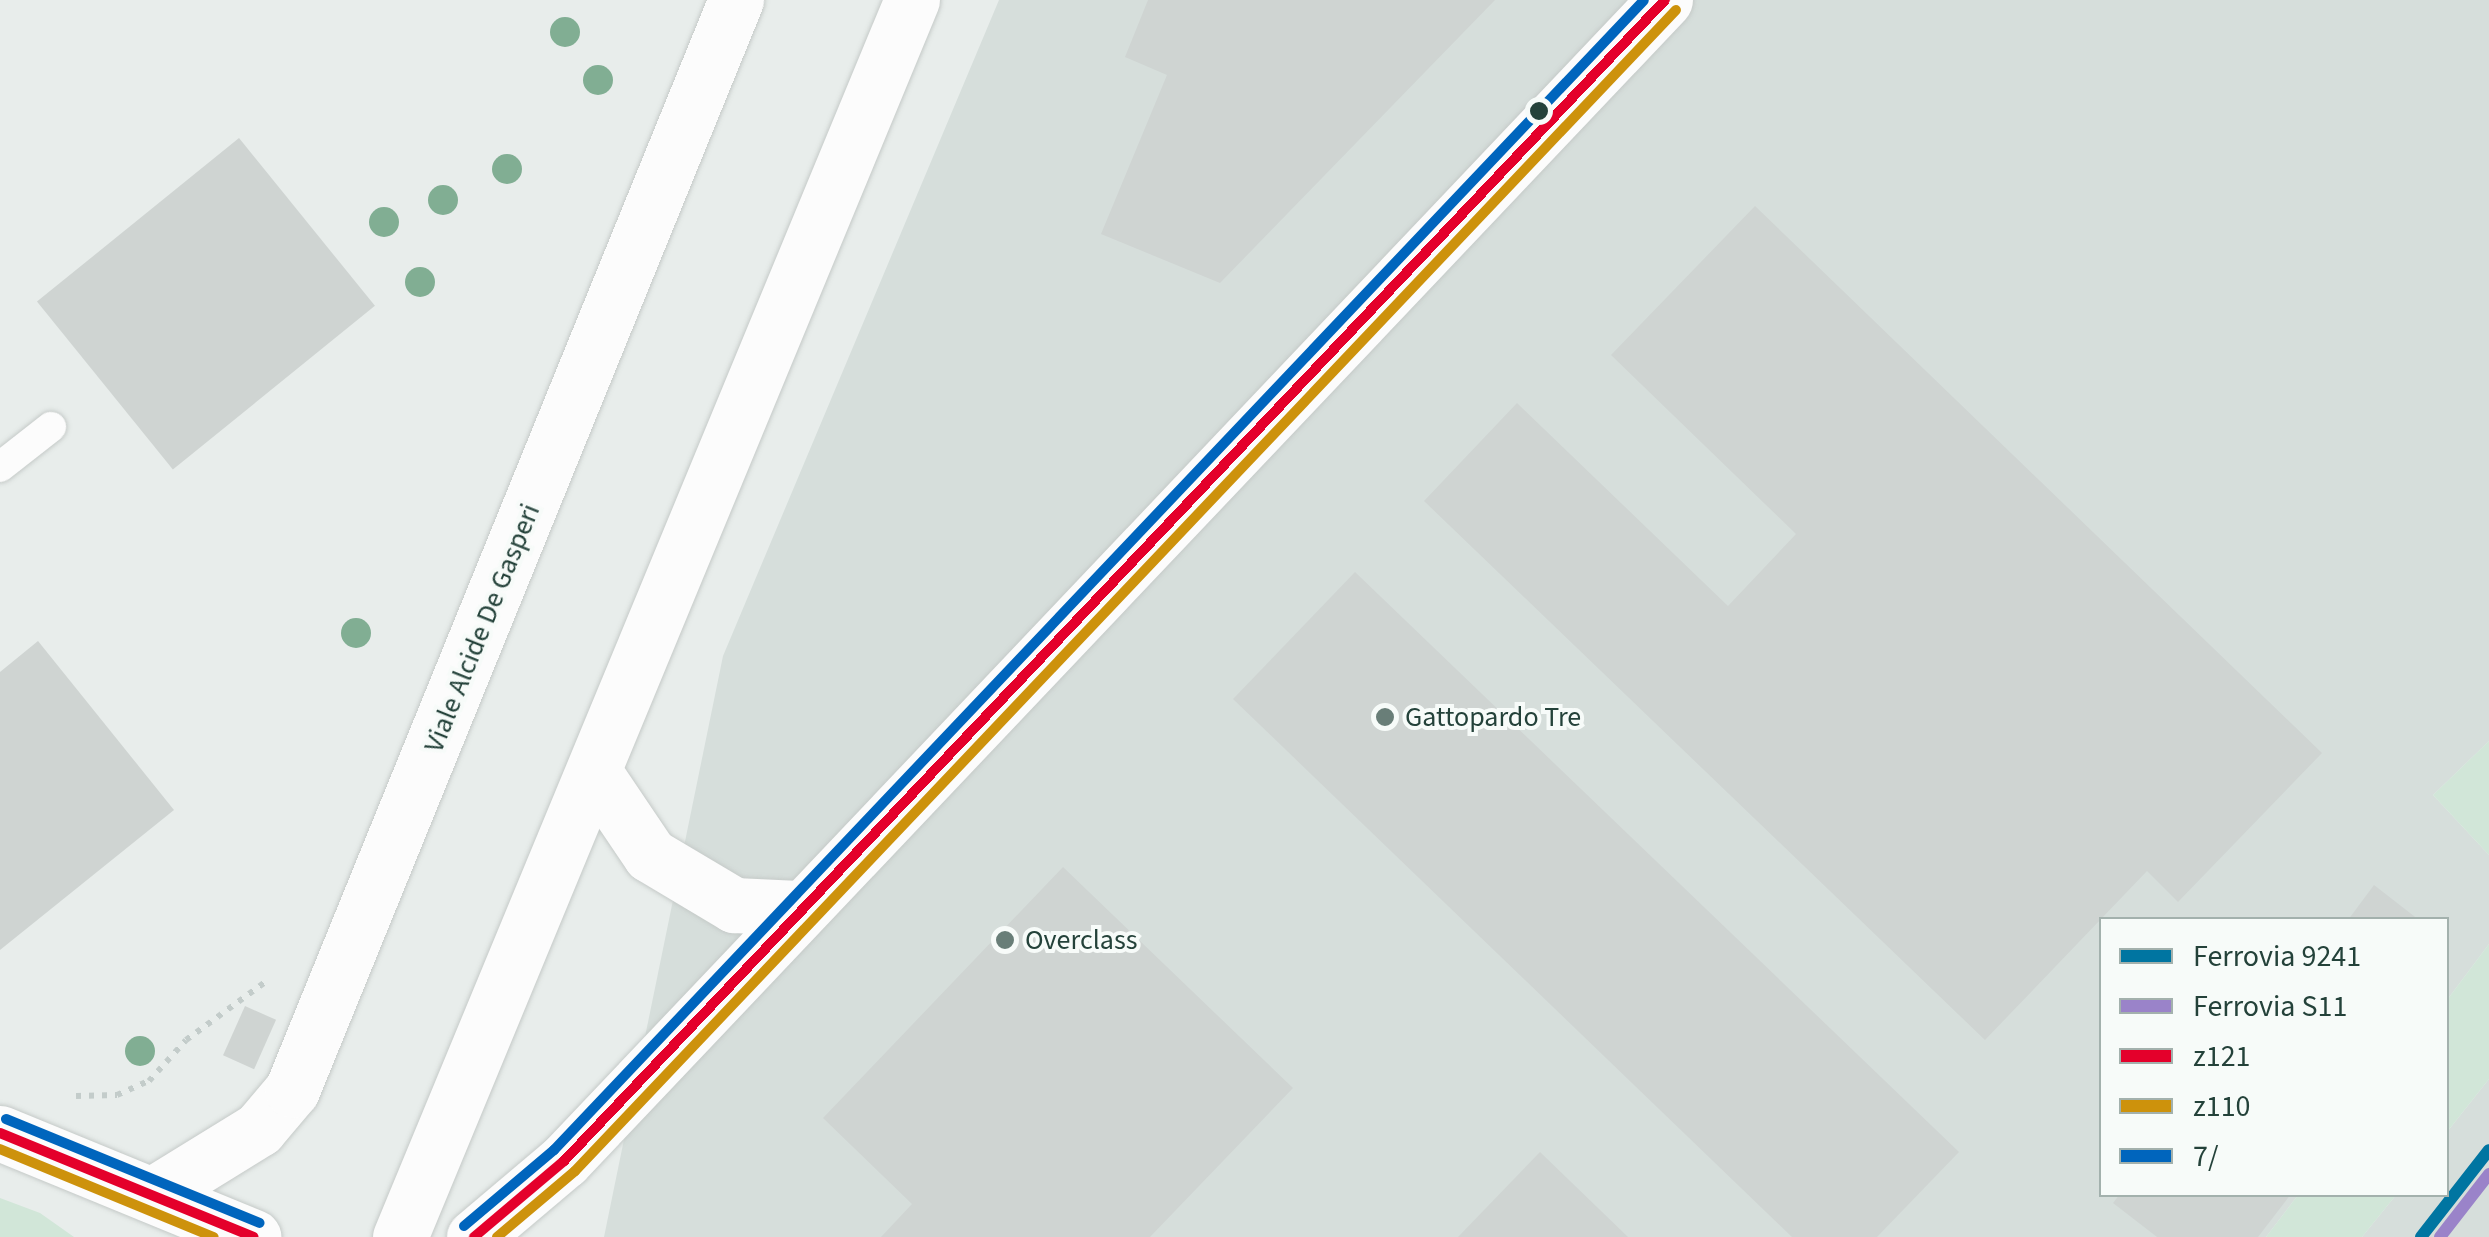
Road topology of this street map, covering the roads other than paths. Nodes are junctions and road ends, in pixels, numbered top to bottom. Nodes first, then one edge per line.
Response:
1 (736, 0) edge
2 (912, 0) edge
3 (1665, 0) edge
4 (50, 427) dead end
5 (0, 467) edge
6 (594, 772) junction
7 (798, 908) junction
8 (0, 1133) edge
9 (149, 1207) edge
10 (254, 1237) edge
11 (400, 1237) edge
12 (474, 1237) edge

1 - 9 street, Viale Alcide De Gasperi
2 - 6 street
3 - 7 street
4 - 5 lane
6 - 7 street
6 - 11 street
7 - 12 street
8 - 9 street
9 - 10 street

